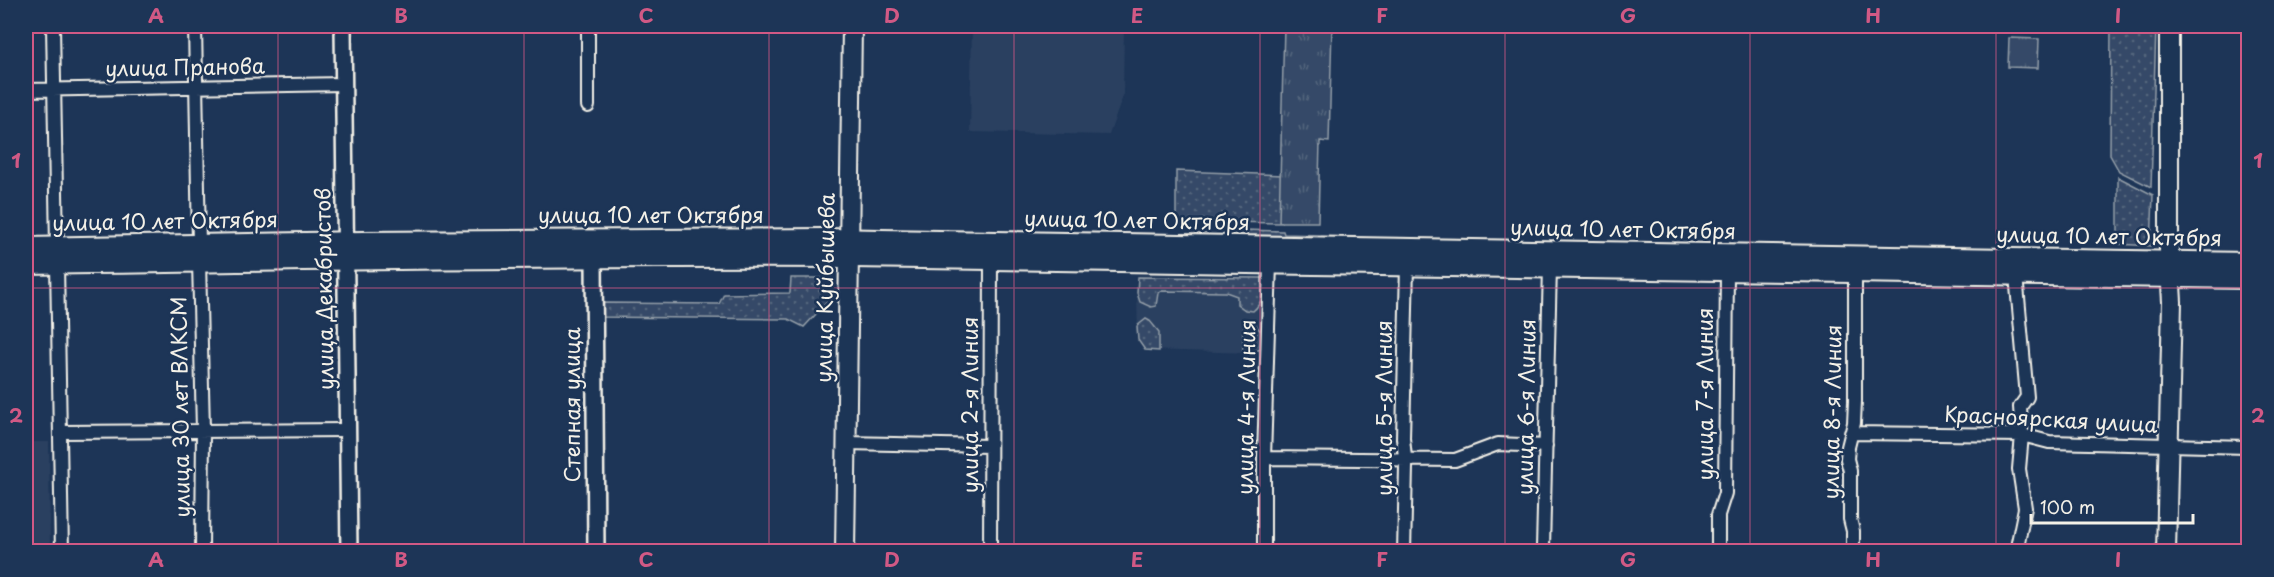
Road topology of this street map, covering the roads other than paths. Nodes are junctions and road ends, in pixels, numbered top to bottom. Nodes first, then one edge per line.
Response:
1 (52, 26) edge
2 (195, 26) edge
3 (343, 26) edge
4 (588, 26) edge
5 (852, 26) edge
6 (2169, 26) edge
7 (344, 84) junction
8 (196, 87) junction
9 (26, 90) edge
10 (54, 90) junction
11 (588, 106) dead end
12 (26, 248) edge
13 (848, 249) junction
14 (346, 251) junction
15 (199, 253) junction
16 (57, 256) junction
17 (594, 258) junction
18 (992, 259) junction
19 (2248, 262) edge
20 (1270, 263) junction
21 (26, 264) edge
22 (1407, 265) junction
23 (1550, 267) junction
24 (2171, 269) junction
25 (1727, 270) junction
26 (1855, 273) junction
27 (2016, 275) junction
28 (2248, 279) edge
29 (347, 429) junction
30 (202, 430) junction
31 (61, 432) junction
32 (1851, 433) junction
33 (2022, 435) junction
34 (846, 444) junction
35 (2167, 445) junction
36 (989, 446) junction
37 (1546, 447) junction
38 (2248, 447) edge
39 (1264, 458) junction
40 (1406, 458) junction
41 (1543, 548) dead end
42 (62, 552) edge
43 (202, 552) edge
44 (349, 552) edge
45 (596, 552) edge
46 (845, 552) edge
47 (990, 552) edge
48 (1264, 552) edge
49 (1404, 552) edge
50 (1718, 552) edge
51 (1853, 552) edge
52 (2016, 552) edge
53 (2166, 552) edge

1 - 10 street
2 - 8 street, улица 30 лет ВЛКСМ
3 - 7 street, улица Декабристов
4 - 11 street
5 - 13 main road, улица Куйбышева
6 - 24 main road
7 - 8 street, улица Пранова
7 - 14 street, улица Декабристов
8 - 10 street, улица Пранова
8 - 15 street, улица 30 лет ВЛКСМ
9 - 10 street, улица Пранова
10 - 16 street
12 - 16 main road, улица 10 лет Октября
13 - 14 main road, улица 10 лет Октября
13 - 17 main road, улица 10 лет Октября
13 - 18 main road, улица 10 лет Октября
13 - 24 main road, улица 10 лет Октября
13 - 34 main road, улица Куйбышева
14 - 15 main road, улица 10 лет Октября
14 - 17 main road, улица 10 лет Октября
14 - 29 street, улица Декабристов
15 - 16 main road, улица 10 лет Октября
15 - 30 street, улица 30 лет ВЛКСМ
16 - 21 main road, улица 10 лет Октября
16 - 31 street
17 - 45 street, Степная улица
18 - 20 main road, улица 10 лет Октября
18 - 36 street, улица 2-я Линия
19 - 24 main road, улица 10 лет Октября
20 - 22 main road, улица 10 лет Октября
20 - 39 street, улица 4-я Линия
22 - 23 main road, улица 10 лет Октября
22 - 40 street, улица 5-я Линия
23 - 25 main road, улица 10 лет Октября
23 - 37 street, улица 6-я Линия
24 - 27 main road, улица 10 лет Октября
24 - 28 main road, улица 10 лет Октября
24 - 35 main road
25 - 26 main road, улица 10 лет Октября
25 - 50 street, улица 7-я Линия
26 - 27 main road, улица 10 лет Октября
26 - 32 street, улица 8-я Линия
27 - 33 street
29 - 30 street
29 - 44 street, улица Декабристов
30 - 31 street
30 - 43 street, улица 30 лет ВЛКСМ
31 - 42 street
32 - 33 street, Красноярская улица
32 - 51 street, улица 8-я Линия
33 - 35 street, Красноярская улица
33 - 52 street
34 - 36 street
34 - 46 main road, улица Куйбышева
35 - 38 street, Красноярская улица
35 - 53 main road
36 - 47 street, улица 2-я Линия
37 - 40 street
37 - 41 street, улица 6-я Линия
39 - 40 street
39 - 48 street, улица 4-я Линия
40 - 49 street, улица 5-я Линия

